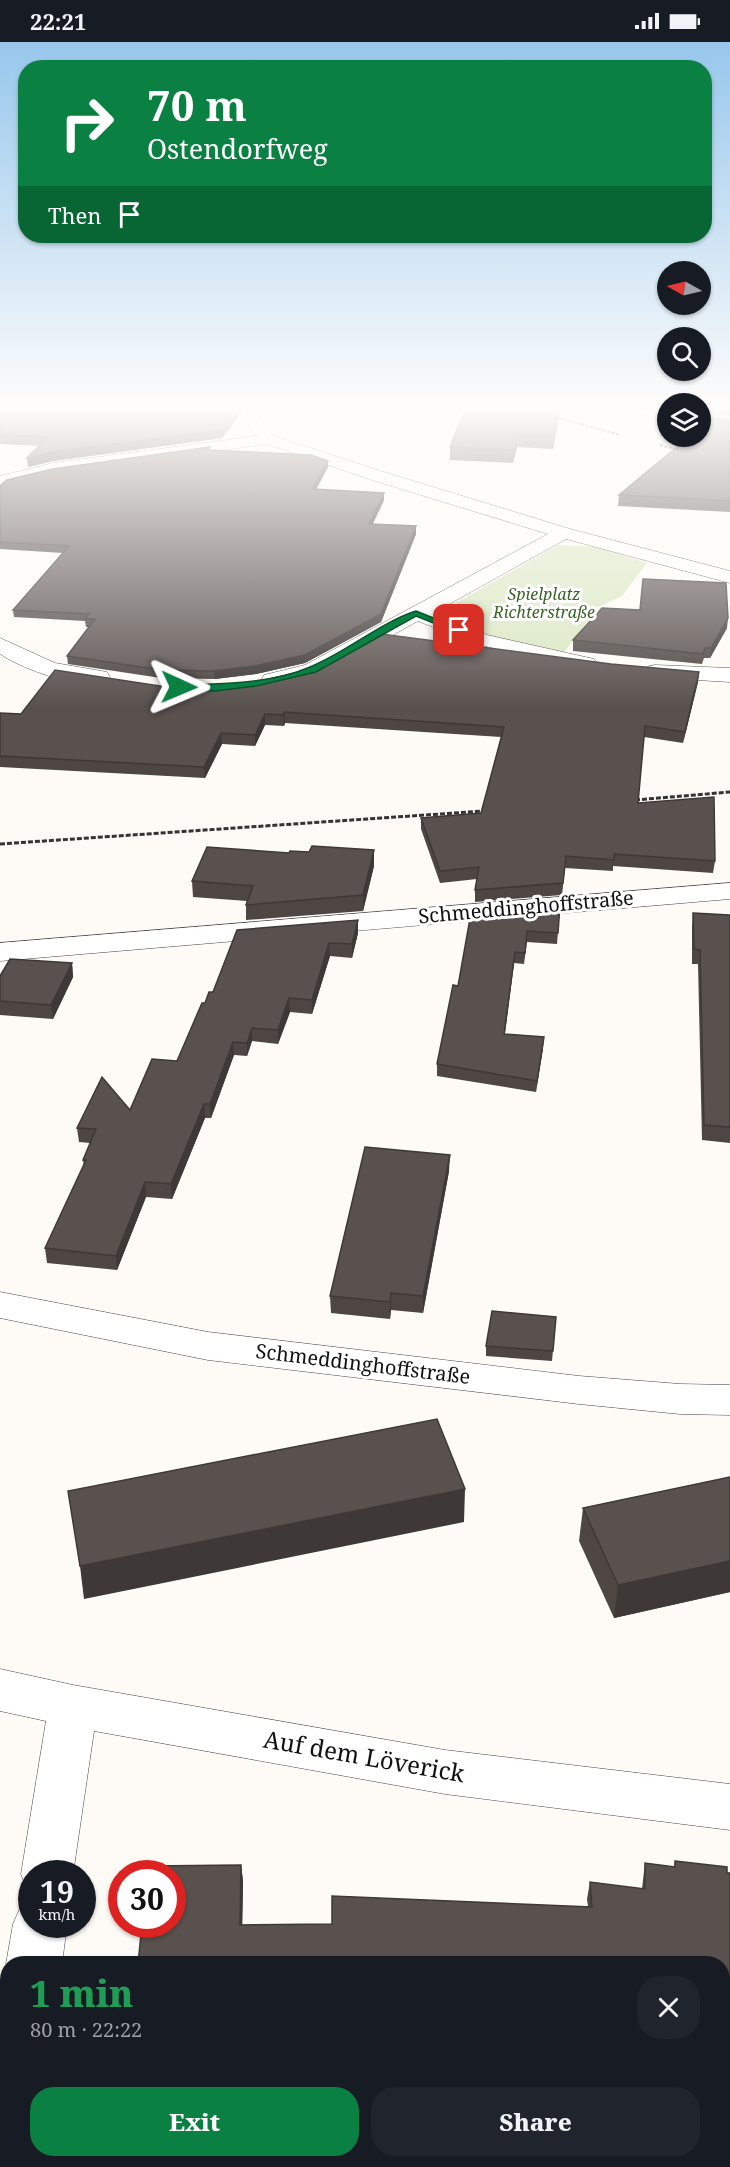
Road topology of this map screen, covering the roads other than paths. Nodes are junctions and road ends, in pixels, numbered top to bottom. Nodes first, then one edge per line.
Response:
1 (486, 509) edge
2 (564, 533) junction
3 (730, 577) edge
4 (416, 613) junction
5 (0, 644) edge
6 (609, 666) edge
7 (632, 669) edge
8 (730, 675) edge
9 (115, 680) edge
10 (256, 683) edge
11 (730, 891) edge
12 (0, 952) edge
13 (0, 1305) edge
14 (730, 1400) edge
15 (0, 1690) edge
16 (73, 1706) junction
17 (730, 1807) edge
18 (49, 1860) edge
19 (38, 1938) edge
20 (35, 1956) edge

1 - 2 street
2 - 3 street
2 - 4 street
4 - 6 street
4 - 10 street
5 - 9 street
7 - 8 street
11 - 12 street, Schmeddinghoffstraße
13 - 14 street, Schmeddinghoffstraße
15 - 16 street, Auf dem Löverick
16 - 17 street, Auf dem Löverick
16 - 18 street
19 - 20 street

